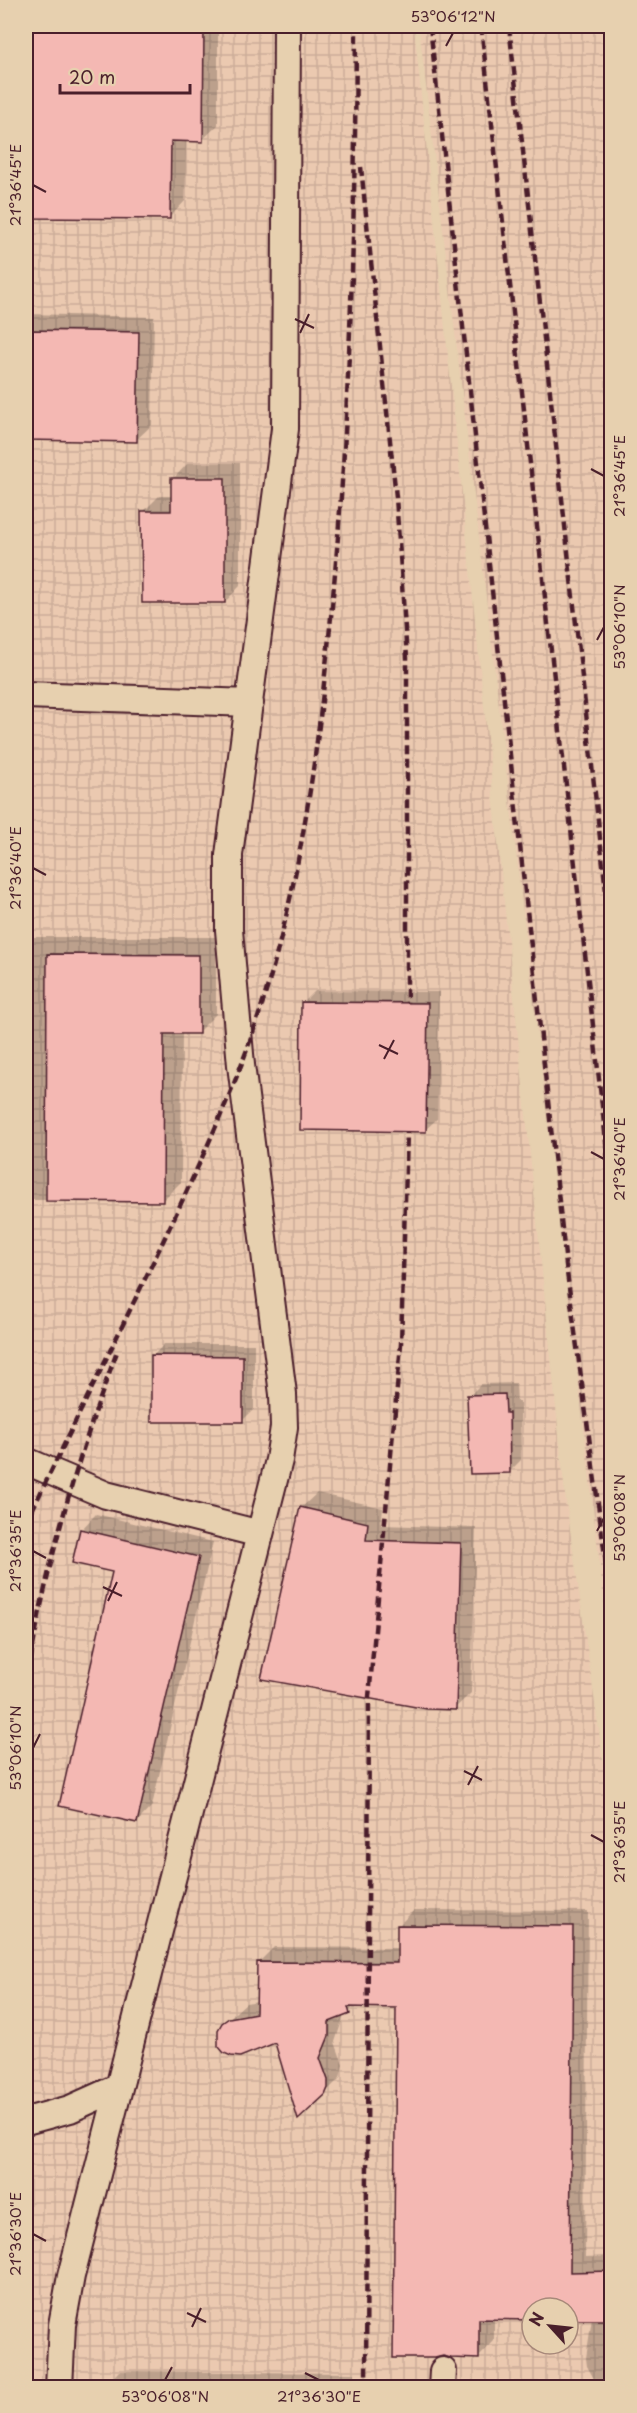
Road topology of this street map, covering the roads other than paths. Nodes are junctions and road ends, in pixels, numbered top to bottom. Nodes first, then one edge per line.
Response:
1 (287, 26) edge
2 (26, 695) edge
3 (250, 703) junction
4 (26, 1461) edge
5 (260, 1534) junction
6 (119, 2087) junction
7 (26, 2121) edge
8 (59, 2388) edge

1 - 3 lane
2 - 3 lane
3 - 5 lane
4 - 5 lane
5 - 6 lane
6 - 7 lane
6 - 8 lane

